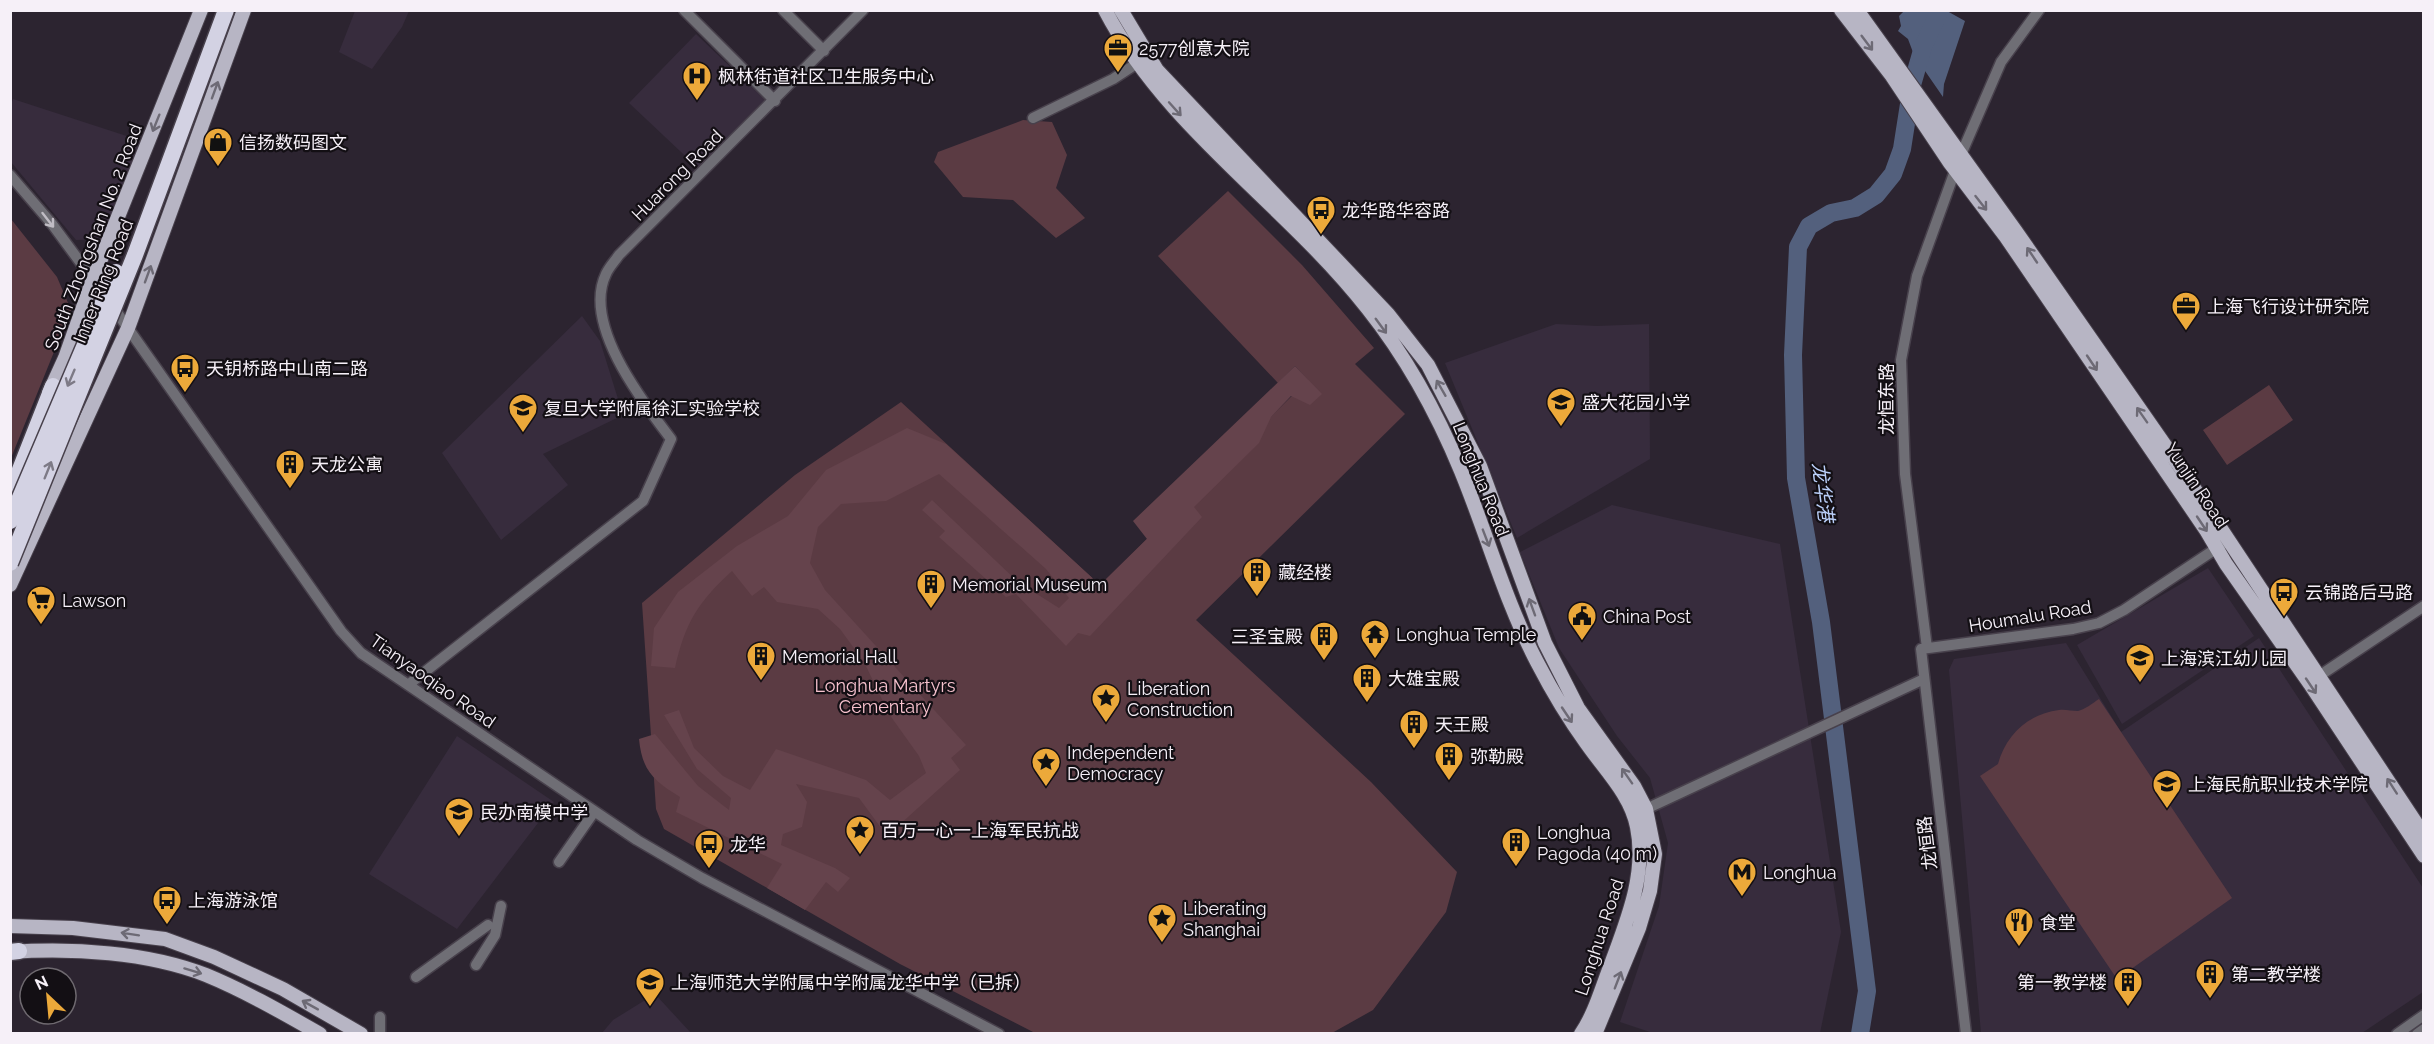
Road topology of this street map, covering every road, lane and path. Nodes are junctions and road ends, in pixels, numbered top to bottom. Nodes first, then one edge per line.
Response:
1 (201, 10) edge
2 (214, 10) edge
3 (226, 10) edge
4 (244, 10) edge
5 (684, 10) edge
6 (783, 10) edge
7 (863, 10) edge
8 (1105, 10) edge
9 (1120, 10) edge
10 (1841, 10) edge
11 (1857, 10) edge
12 (2039, 10) edge
13 (824, 51) junction
14 (1139, 62) junction
15 (775, 101) junction
16 (1033, 117) dead end
17 (1957, 163) junction
18 (10, 175) edge
19 (93, 279) junction
20 (128, 328) junction
21 (53, 386) junction
22 (10, 472) edge
23 (10, 495) edge
24 (10, 511) edge
25 (10, 521) edge
26 (2223, 544) junction
27 (10, 563) edge
28 (10, 585) edge
29 (2424, 606) edge
30 (1924, 649) junction
31 (2319, 676) junction
32 (1924, 679) junction
33 (408, 685) junction
34 (1646, 809) junction
35 (594, 812) junction
36 (2424, 835) edge
37 (2424, 856) edge
38 (559, 862) dead end
39 (501, 906) dead end
40 (488, 925) dead end
41 (10, 926) edge
42 (13, 952) edge
43 (476, 965) dead end
44 (416, 977) dead end
45 (2424, 1015) edge
46 (380, 1017) dead end
47 (2424, 1029) edge
48 (320, 1034) edge
49 (361, 1034) edge
50 (380, 1034) edge
51 (999, 1034) edge
52 (1581, 1034) edge
53 (1595, 1034) edge
54 (1966, 1034) edge
55 (2397, 1034) edge
56 (2417, 1034) edge

1 -> 19 main road, South Zhongshan No. 2 Road
2 -> 25 highway, Inner Ring Road, bridge
27 -> 3 highway, Inner Ring Road, bridge
20 -> 4 main road
5 - 15 street
6 - 13 street
7 - 13 street, Huarong Road
8 - 14 main road, Longhua Road
34 -> 9 main road, Longhua Road
10 -> 17 main road, Yunjin Road
11 - 17 main road, Yunjin Road
12 - 17 street, 龙恒东路
13 - 15 street, Huarong Road
14 - 16 street
14 -> 52 main road, Longhua Road
15 - 33 street, Huarong Road
17 - 26 main road, Yunjin Road
17 - 30 street, 龙恒东路
18 -> 19 street, Tianyaoqiao Road
19 - 20 street, Tianyaoqiao Road
19 - 21 main road, South Zhongshan No. 2 Road
20 - 28 main road
20 - 33 street, Tianyaoqiao Road
21 - 22 main road, South Zhongshan No. 2 Road
21 - 23 highway
21 - 24 main road
26 - 30 street, Houmalu Road
26 - 31 main road, Yunjin Road
26 -> 37 main road, Yunjin Road
29 - 31 street
30 - 32 street, 龙恒路
36 -> 31 main road, Yunjin Road
32 - 34 street
32 - 54 street, 龙恒路
33 - 35 street, Tianyaoqiao Road
53 -> 34 main road, Longhua Road
35 - 38 street
35 - 51 street, Tianyaoqiao Road
39 - 43 street
40 - 44 street
49 -> 41 main road
42 -> 48 main road
45 - 55 street
46 - 50 street
47 - 56 street

